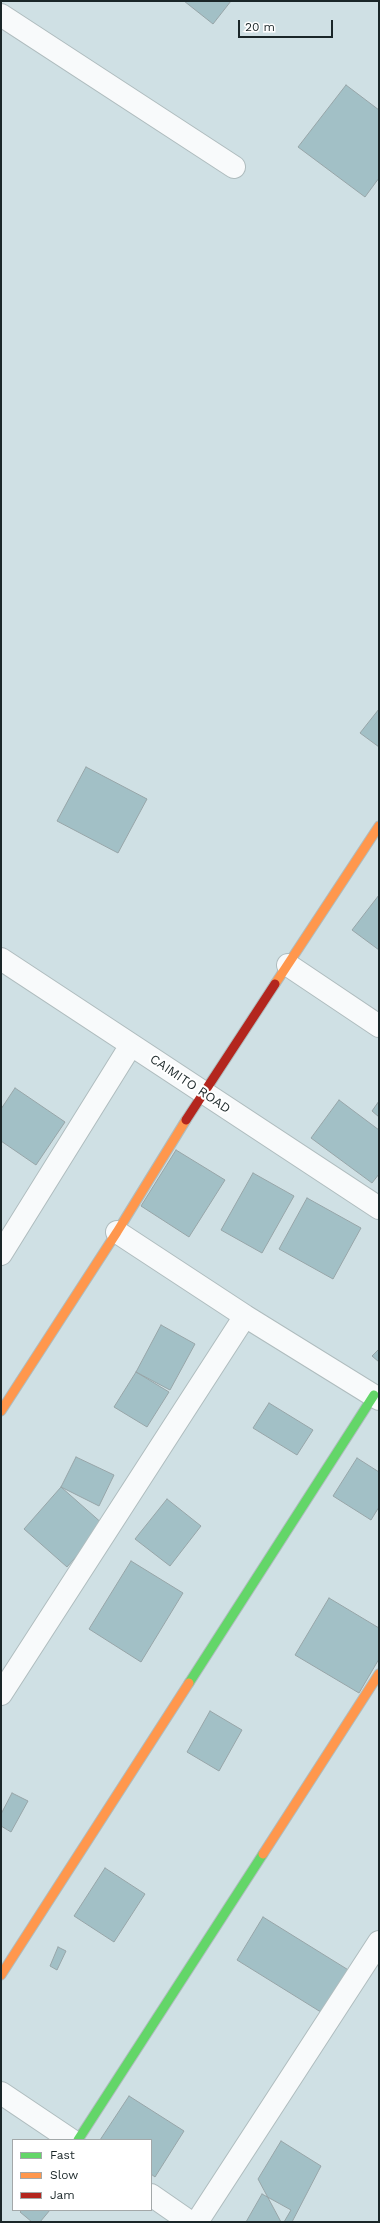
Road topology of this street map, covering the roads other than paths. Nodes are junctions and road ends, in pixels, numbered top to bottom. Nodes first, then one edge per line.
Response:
1 (1, 15) edge
2 (234, 167) dead end
3 (379, 826) edge
4 (1, 958) edge
5 (288, 965) junction
6 (379, 1026) edge
7 (131, 1045) junction
8 (203, 1093) junction
9 (379, 1208) edge
10 (117, 1232) junction
11 (1, 1254) edge
12 (245, 1316) junction
13 (376, 1397) edge
14 (1, 1411) edge
15 (379, 1674) edge
16 (1, 1694) edge
17 (379, 1942) edge
18 (1, 1975) edge
19 (1, 2093) edge
20 (70, 2139) edge
21 (79, 2139) edge
22 (152, 2196) edge
23 (190, 2222) edge
24 (197, 2222) edge

1 - 2 street
3 - 5 street
4 - 7 street, CAIMITO ROAD
5 - 6 street
5 - 8 street
7 - 8 street, CAIMITO ROAD
7 - 11 street
8 - 9 street, CAIMITO ROAD
8 - 10 street
10 - 12 street
10 - 14 street
12 - 13 street
12 - 16 street
13 - 18 street
15 - 21 street
17 - 24 street
19 - 20 street
22 - 23 street

